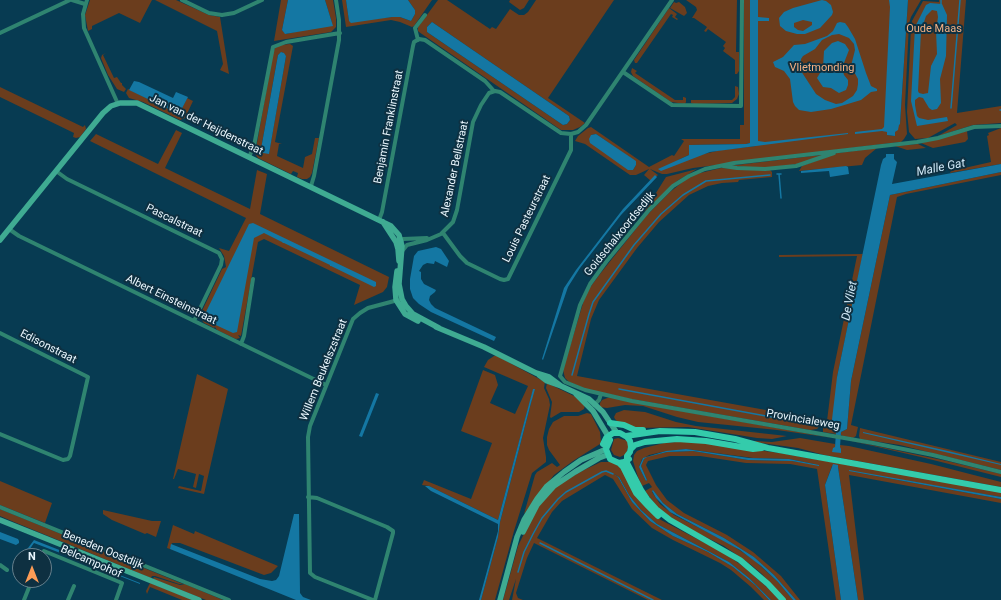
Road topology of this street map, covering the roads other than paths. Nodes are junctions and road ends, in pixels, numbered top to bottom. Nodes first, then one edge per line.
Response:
1 (71, 0) edge
2 (182, 0) edge
3 (262, 0) edge
4 (336, 0) edge
5 (672, 0) edge
6 (742, 0) edge
7 (86, 2) edge
8 (424, 15) dead end
9 (0, 33) edge
10 (340, 33) junction
11 (418, 40) junction
12 (623, 72) junction
13 (494, 91) junction
14 (118, 104) junction
15 (1001, 126) edge
16 (571, 134) junction
17 (838, 151) junction
18 (250, 157) junction
19 (721, 165) junction
20 (56, 171) junction
21 (311, 186) junction
22 (381, 221) junction
23 (9, 228) junction
24 (443, 233) junction
25 (430, 238) junction
26 (0, 240) edge
27 (401, 240) junction
28 (400, 248) junction
29 (253, 279) dead end
30 (402, 299) junction
31 (396, 300) junction
32 (194, 321) junction
33 (439, 328) junction
34 (0, 333) edge
35 (241, 344) junction
36 (326, 385) junction
37 (601, 394) junction
38 (593, 406) junction
39 (610, 423) junction
40 (653, 431) junction
41 (0, 434) edge
42 (628, 438) junction
43 (609, 439) junction
44 (768, 448) junction
45 (630, 455) junction
46 (609, 456) junction
47 (619, 463) junction
48 (1001, 472) edge
49 (1001, 490) edge
50 (308, 497) junction
51 (0, 507) edge
52 (0, 520) edge
53 (694, 534) junction
54 (52, 554) edge
55 (511, 561) junction
56 (0, 565) edge
57 (7, 570) dead end
58 (74, 586) dead end
59 (29, 588) edge
60 (24, 600) edge
61 (68, 600) edge
62 (116, 600) edge
63 (199, 600) edge
64 (229, 600) edge
65 (374, 600) edge
66 (500, 600) edge
67 (782, 600) edge

1 - 7 street
1 - 9 street
2 - 3 street
4 - 10 street
5 - 12 street
6 - 12 street
7 - 14 street
8 - 11 street, Benjamin Franklinstraat
10 - 18 street
10 - 21 street
11 - 13 street
11 - 22 street, Benjamin Franklinstraat
12 - 16 street
13 - 16 street
13 - 24 street, Alexander Bellstraat
14 - 18 street, Jan van der Heijdenstraat
14 - 20 street, Jan van der Heijdenstraat
15 - 17 street, Goidschalxoordsedijk
16 - 24 street, Louis Pasteurstraat
17 - 19 street, Goidschalxoordsedijk
17 - 19 street, Goidschalxoordsedijk
18 - 21 street, Jan van der Heijdenstraat
19 - 37 street, Goidschalxoordsedijk
20 - 23 street, Jan van der Heijdenstraat
20 - 32 street, Pascalstraat
21 - 22 street, Jan van der Heijdenstraat
22 - 27 street, Jan van der Heijdenstraat
22 - 28 street, Jan van der Heijdenstraat
23 - 26 street, Jan van der Heijdenstraat
23 - 32 street, Albert Einsteinstraat
24 - 25 street, Alexander Bellstraat
25 - 27 street, Alexander Bellstraat
25 - 28 street, Alexander Bellstraat
27 - 28 street, Jan van der Heijdenstraat
28 - 30 street, Jan van der Heijdenstraat
28 - 31 street, Jan van der Heijdenstraat
29 - 35 street
30 - 31 street, Willem Beukelszstraat
30 - 33 street
31 - 33 street
31 - 36 street, Willem Beukelszstraat
32 - 35 street, Albert Einsteinstraat
33 - 38 street
34 - 41 street, Edisonstraat
35 - 36 street, Albert Einsteinstraat
36 - 50 street, Willem Beukelszstraat
37 - 38 street
37 - 48 street, Provincialeweg
38 - 39 street
38 - 43 street
39 - 40 main road
39 - 43 street
40 - 42 main road
40 - 44 main road
42 - 43 main road
42 - 45 main road
43 - 46 main road
43 - 46 main road
43 - 55 street
44 - 45 main road
44 - 49 main road
45 - 46 main road
45 - 47 main road
45 - 53 main road
46 - 47 main road
46 - 55 street
47 - 53 main road
50 - 65 street, Willem Beukelszstraat
50 - 65 street
51 - 64 street
52 - 63 street, Beneden Oostdijk
53 - 67 main road
54 - 62 street, Belcampohof
55 - 66 street
56 - 57 street
58 - 61 street
59 - 60 street

